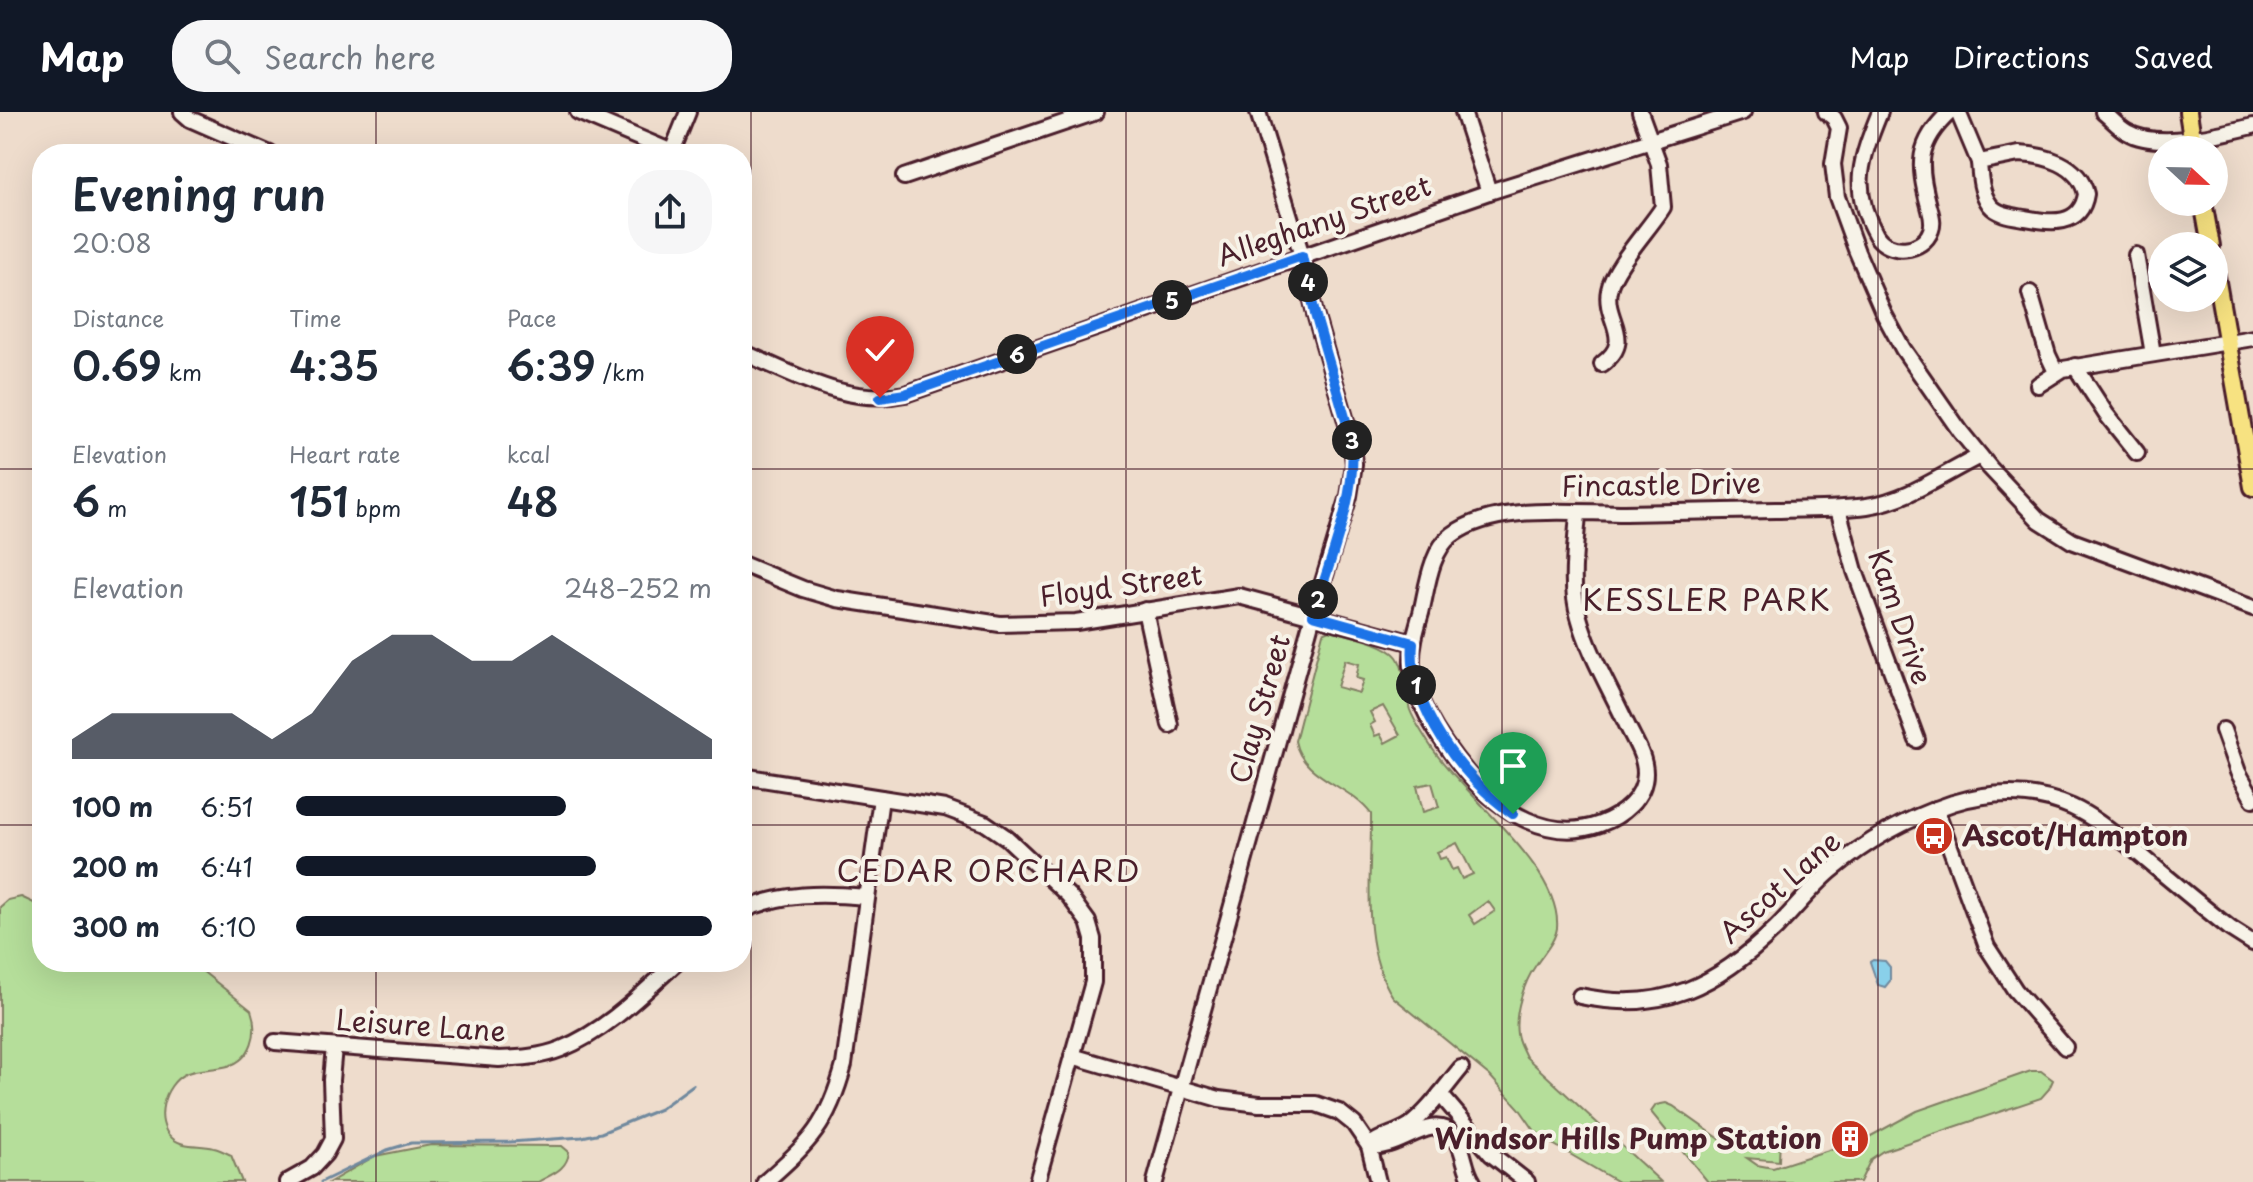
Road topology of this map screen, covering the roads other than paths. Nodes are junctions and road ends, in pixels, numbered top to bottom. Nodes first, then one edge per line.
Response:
1 (182, 112) edge
2 (578, 112) edge
3 (688, 112) edge
4 (1096, 112) edge
5 (1258, 112) edge
6 (1463, 112) edge
7 (1640, 112) edge
8 (1743, 112) edge
9 (1880, 112) edge
10 (1950, 112) edge
11 (1958, 112) edge
12 (2103, 112) edge
13 (2188, 112) edge
14 (1829, 114) edge
15 (2253, 126) edge
16 (2192, 136) edge
17 (2220, 136) edge
18 (2148, 139) edge
19 (1650, 141) junction
20 (247, 144) edge
21 (651, 144) edge
22 (675, 144) edge
23 (1979, 162) junction
24 (904, 177) dead end
25 (1489, 192) junction
26 (2136, 255) dead end
27 (1302, 256) junction
28 (2030, 293) dead end
29 (2221, 312) edge
30 (2253, 338) edge
31 (2226, 343) junction
32 (2153, 354) junction
33 (752, 356) edge
34 (1602, 364) dead end
35 (2075, 366) junction
36 (2056, 372) junction
37 (2038, 385) dead end
38 (2137, 453) dead end
39 (1980, 456) junction
40 (2253, 487) edge
41 (1838, 509) junction
42 (1578, 513) junction
43 (752, 568) edge
44 (2253, 608) edge
45 (1145, 610) junction
46 (1313, 615) junction
47 (1413, 643) junction
48 (1170, 725) dead end
49 (2223, 730) dead end
50 (1917, 740) dead end
51 (752, 778) edge
52 (881, 798) junction
53 (2253, 799) edge
54 (1936, 809) junction
55 (866, 897) junction
56 (752, 907) edge
57 (2253, 943) edge
58 (664, 972) edge
59 (1580, 996) dead end
60 (275, 1042) dead end
61 (334, 1047) junction
62 (2065, 1047) dead end
63 (1072, 1056) junction
64 (1461, 1068) dead end
65 (1181, 1088) junction
66 (1440, 1094) junction
67 (1369, 1146) junction
68 (287, 1182) edge
69 (765, 1182) edge
70 (1037, 1182) edge
71 (1155, 1182) edge
72 (1378, 1182) edge
73 (1473, 1182) edge
74 (1527, 1182) edge

1 - 20 street
2 - 21 street
3 - 22 street
4 - 24 street
5 - 27 street, Clay Street
6 - 25 street
7 - 19 street
8 - 19 street, Alleghany Street
9 - 10 street
11 - 23 street
12 - 18 street
13 - 16 main road
14 - 39 street
15 - 17 street
19 - 25 street, Alleghany Street
19 - 34 street
23 - 23 street
25 - 27 street, Alleghany Street
26 - 32 street
27 - 33 street, Alleghany Street
27 - 46 street, Clay Street
28 - 36 street
29 - 31 main road
30 - 31 street
31 - 32 street
31 - 40 main road
32 - 35 street
35 - 36 street
35 - 38 street
36 - 37 street
39 - 41 street, Fincastle Drive
39 - 44 street
41 - 42 street, Fincastle Drive
41 - 50 street, Kam Drive
42 - 47 street, Fincastle Drive
42 - 47 street, Fincastle Drive
43 - 45 street, Floyd Street
45 - 46 street, Floyd Street
45 - 48 street
46 - 47 street, Floyd Street
46 - 65 street, Clay Street
49 - 53 street
51 - 52 street
52 - 55 street
52 - 63 street
54 - 57 street, Ascot Lane
54 - 59 street, Ascot Lane
54 - 62 street
55 - 56 street
55 - 69 street
58 - 61 street, Leisure Lane
60 - 61 street, Leisure Lane
61 - 68 street
63 - 65 street
63 - 70 street
64 - 66 street
65 - 67 street
65 - 71 street, Clay Street
66 - 67 street
66 - 74 street
67 - 72 street
67 - 73 street

